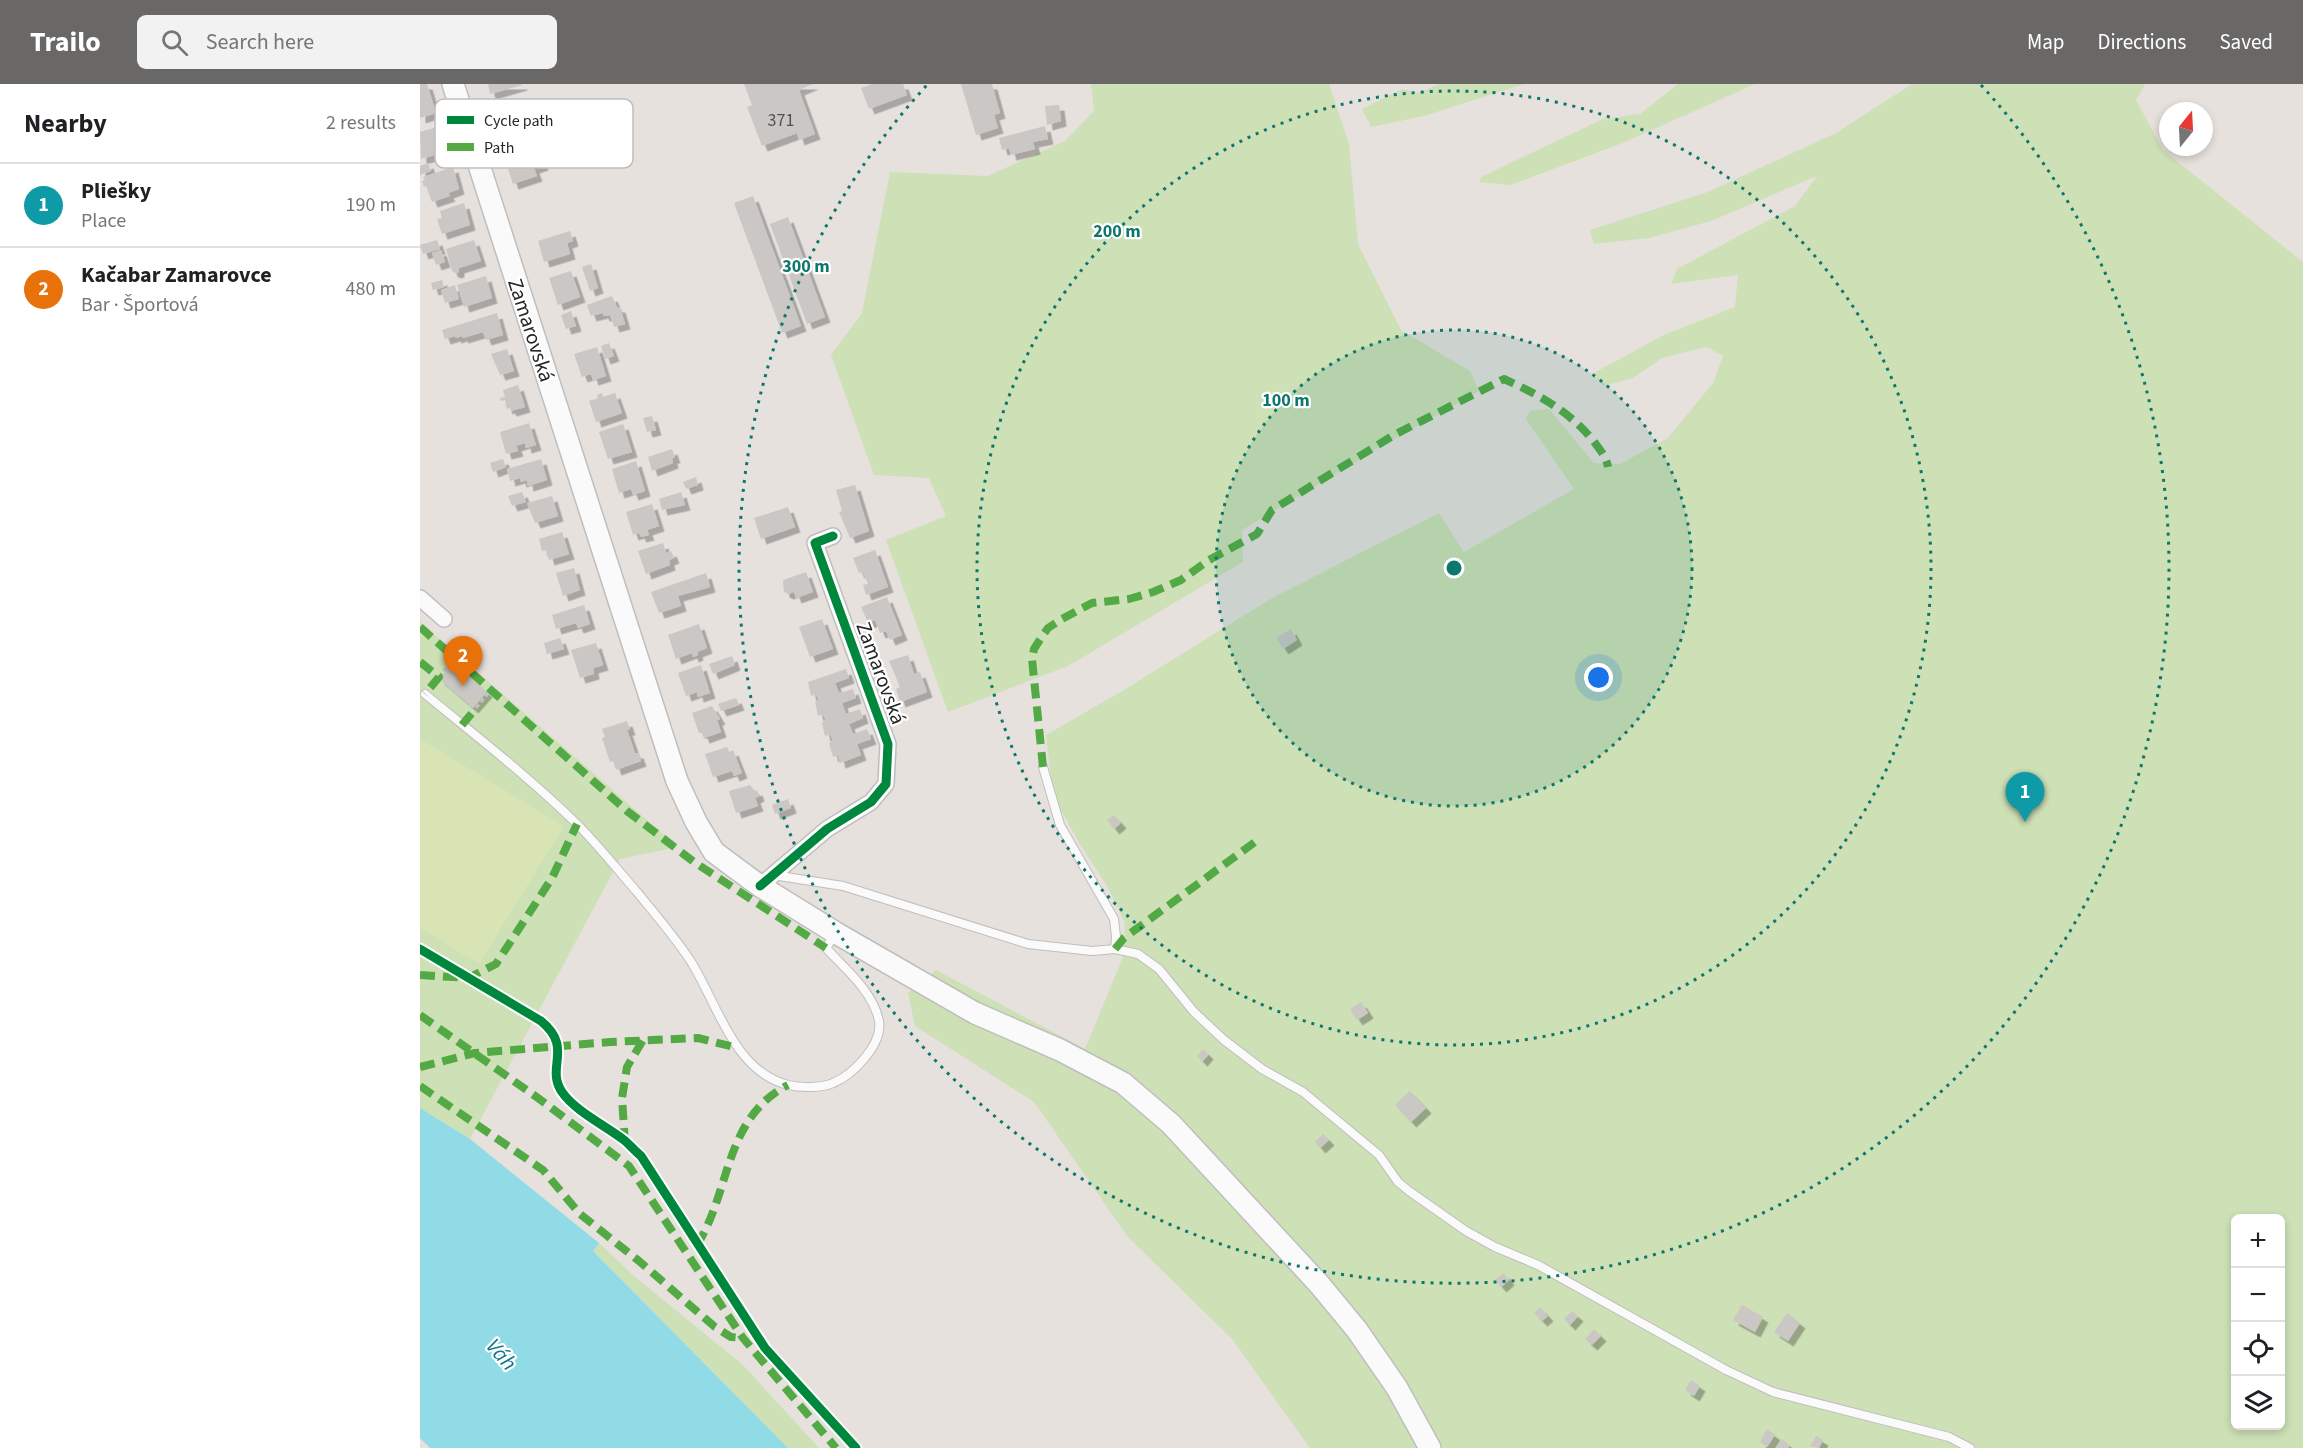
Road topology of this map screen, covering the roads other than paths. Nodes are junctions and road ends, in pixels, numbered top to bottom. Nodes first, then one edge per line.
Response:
1 (453, 84) edge
2 (458, 99) edge
3 (480, 168) edge
4 (834, 536) dead end
5 (420, 598) edge
6 (444, 619) dead end
7 (425, 694) dead end
8 (1043, 766) dead end
9 (766, 881) junction
10 (836, 933) junction
11 (1115, 950) junction
12 (1430, 1448) edge
13 (1970, 1448) edge

1 - 2 main road, Zamarovská
3 - 9 main road, Zamarovská
4 - 9 street, Zamarovská
5 - 6 street
7 - 10 lane
8 - 11 lane
9 - 10 main road, Zamarovská
9 - 11 lane
10 - 12 main road, Zamarovská
11 - 13 lane

